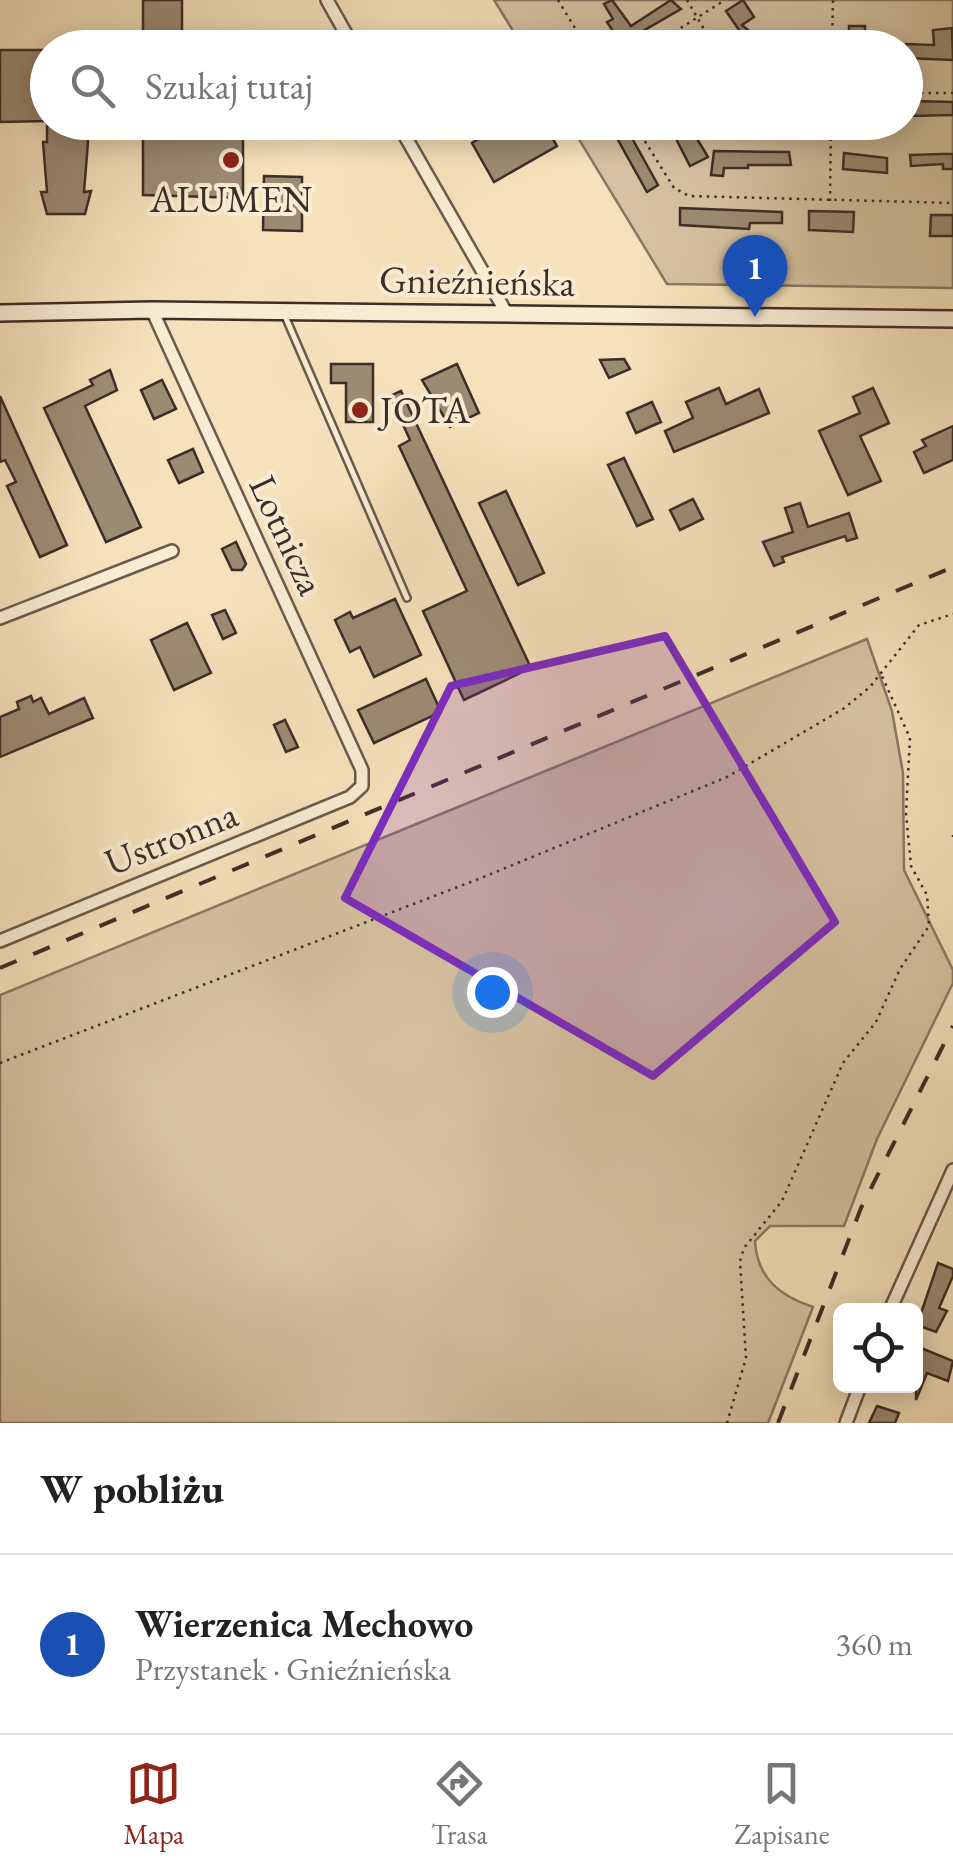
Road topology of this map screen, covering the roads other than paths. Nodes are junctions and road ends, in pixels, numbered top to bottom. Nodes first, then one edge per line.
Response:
1 (326, 0) edge
2 (344, 30) edge
3 (407, 140) edge
4 (152, 310) junction
5 (282, 312) junction
6 (0, 313) edge
7 (507, 314) junction
8 (953, 319) edge
9 (172, 551) dead end
10 (407, 598) dead end
11 (0, 618) edge
12 (362, 786) joint
13 (0, 941) edge
14 (953, 1170) edge
15 (893, 1303) edge
16 (857, 1393) edge
17 (846, 1423) edge

1 - 2 street
3 - 7 street
4 - 5 main road, Gnieźnieńska
4 - 6 main road, Gnieźnieńska
4 - 12 street, Lotnicza
5 - 7 main road, Gnieźnieńska
5 - 10 lane
7 - 8 main road, Gnieźnieńska
9 - 11 street
12 - 13 street, Ustronna
14 - 15 street
16 - 17 street

